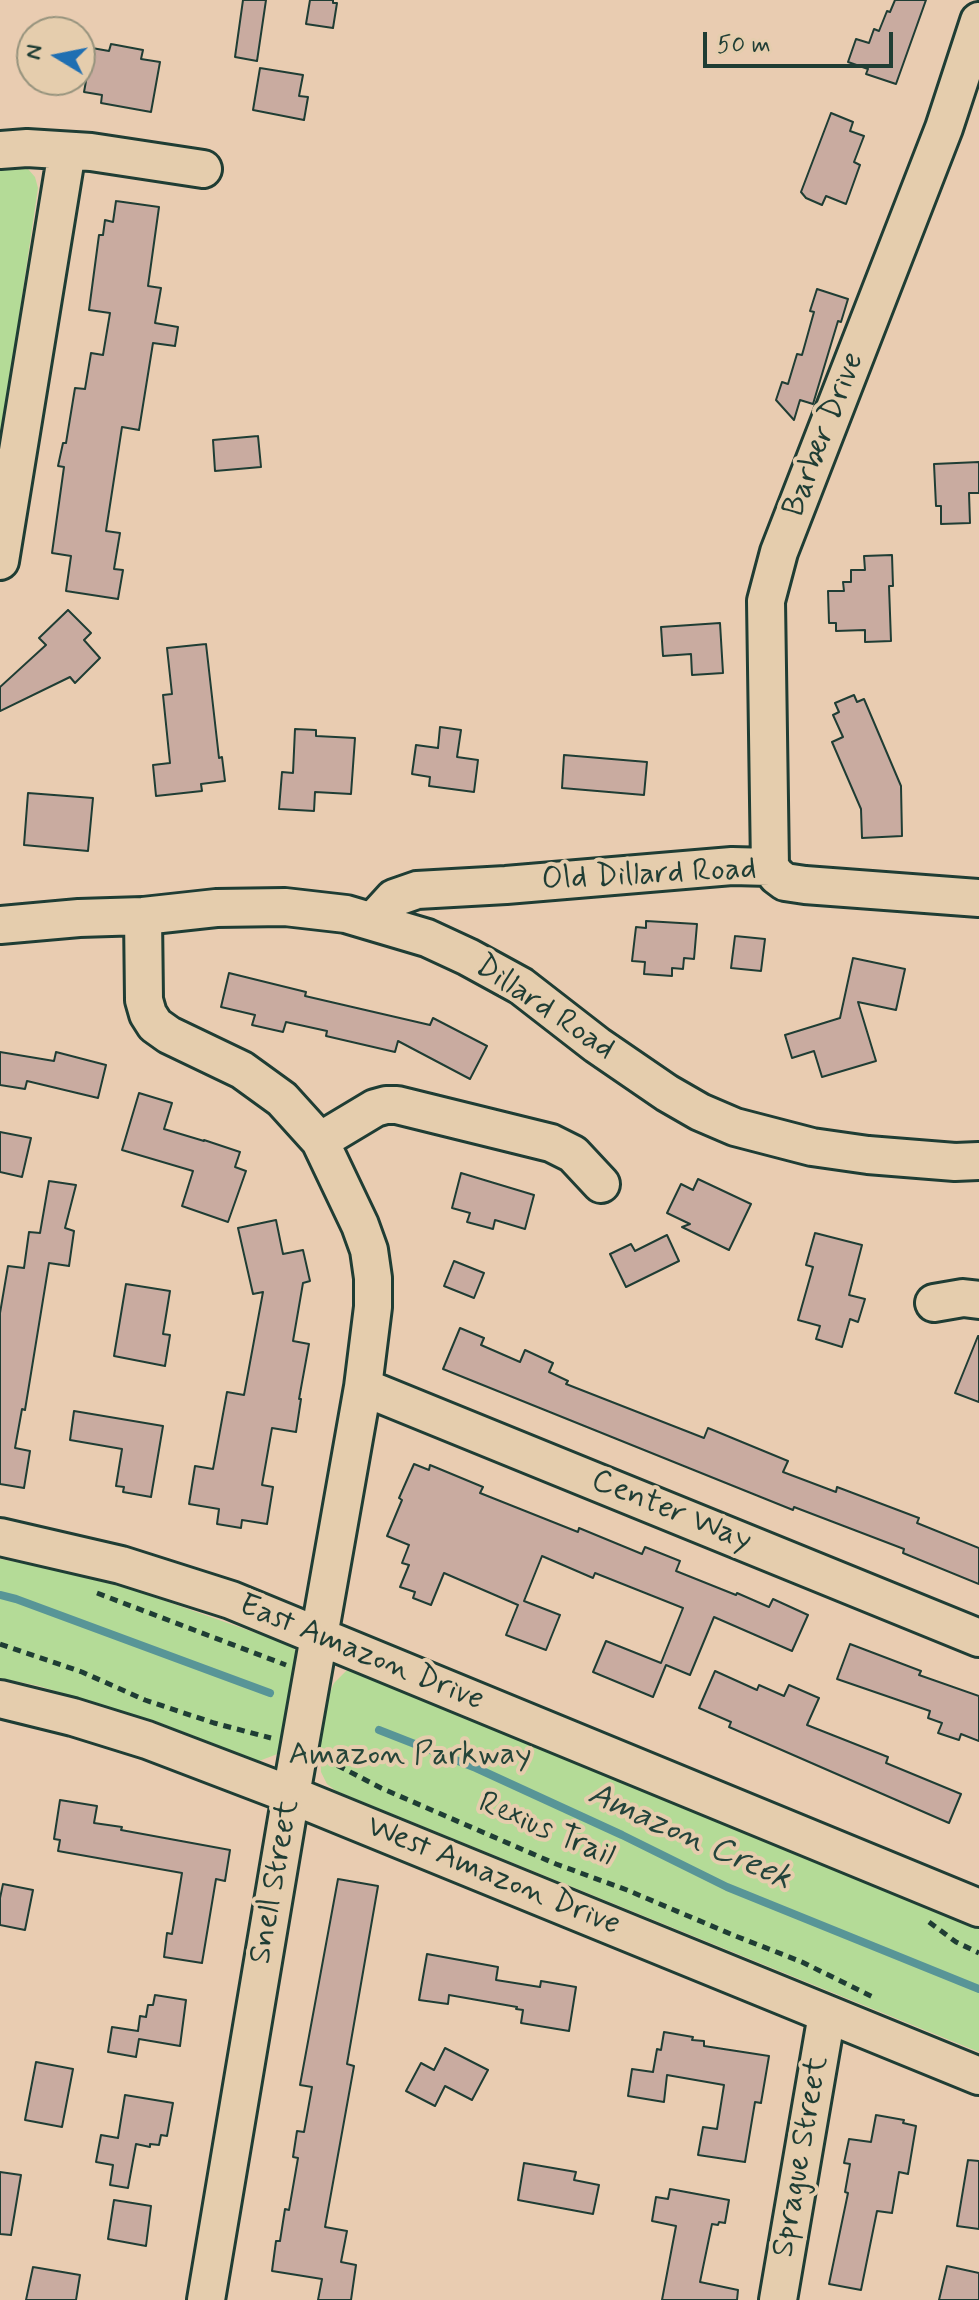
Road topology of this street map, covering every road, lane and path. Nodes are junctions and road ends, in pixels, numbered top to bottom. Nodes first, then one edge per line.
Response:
1 (979, 21) edge
2 (0, 150) edge
3 (67, 151) junction
4 (203, 169) dead end
5 (0, 561) edge
6 (770, 867) junction
7 (979, 898) edge
8 (143, 916) junction
9 (373, 921) junction
10 (0, 925) edge
11 (320, 1141) junction
12 (979, 1161) edge
13 (601, 1184) dead end
14 (979, 1300) edge
15 (934, 1303) dead end
16 (363, 1387) junction
17 (0, 1537) edge
18 (318, 1636) junction
19 (979, 1638) edge
20 (0, 1644) edge
21 (0, 1699) edge
22 (299, 1746) junction
23 (291, 1795) junction
24 (979, 1908) edge
25 (874, 1998) dead end
26 (827, 2014) junction
27 (979, 2076) edge
28 (206, 2300) edge
29 (778, 2300) edge

1 - 6 street, Barber Drive
2 - 3 street
3 - 4 street
3 - 5 street
6 - 7 street, Old Dillard Road
6 - 9 street, Old Dillard Road
8 - 9 street, Dillard Road
8 - 10 street, Dillard Road
8 - 11 street, Snell Street
9 - 12 street, Dillard Road
11 - 13 street
11 - 16 street, Snell Street
14 - 15 street
16 - 18 street, Snell Street
16 - 19 street, Center Way
17 - 18 street, East Amazon Drive
18 - 22 street, Snell Street
18 - 24 street, East Amazon Drive
20 - 22 path, Rexius Trail
21 - 23 street, West Amazon Drive
22 - 23 street, Snell Street
22 - 25 path, Rexius Trail
23 - 26 street, West Amazon Drive
23 - 28 street, Snell Street
26 - 27 street, West Amazon Drive
26 - 29 street, Sprague Street

